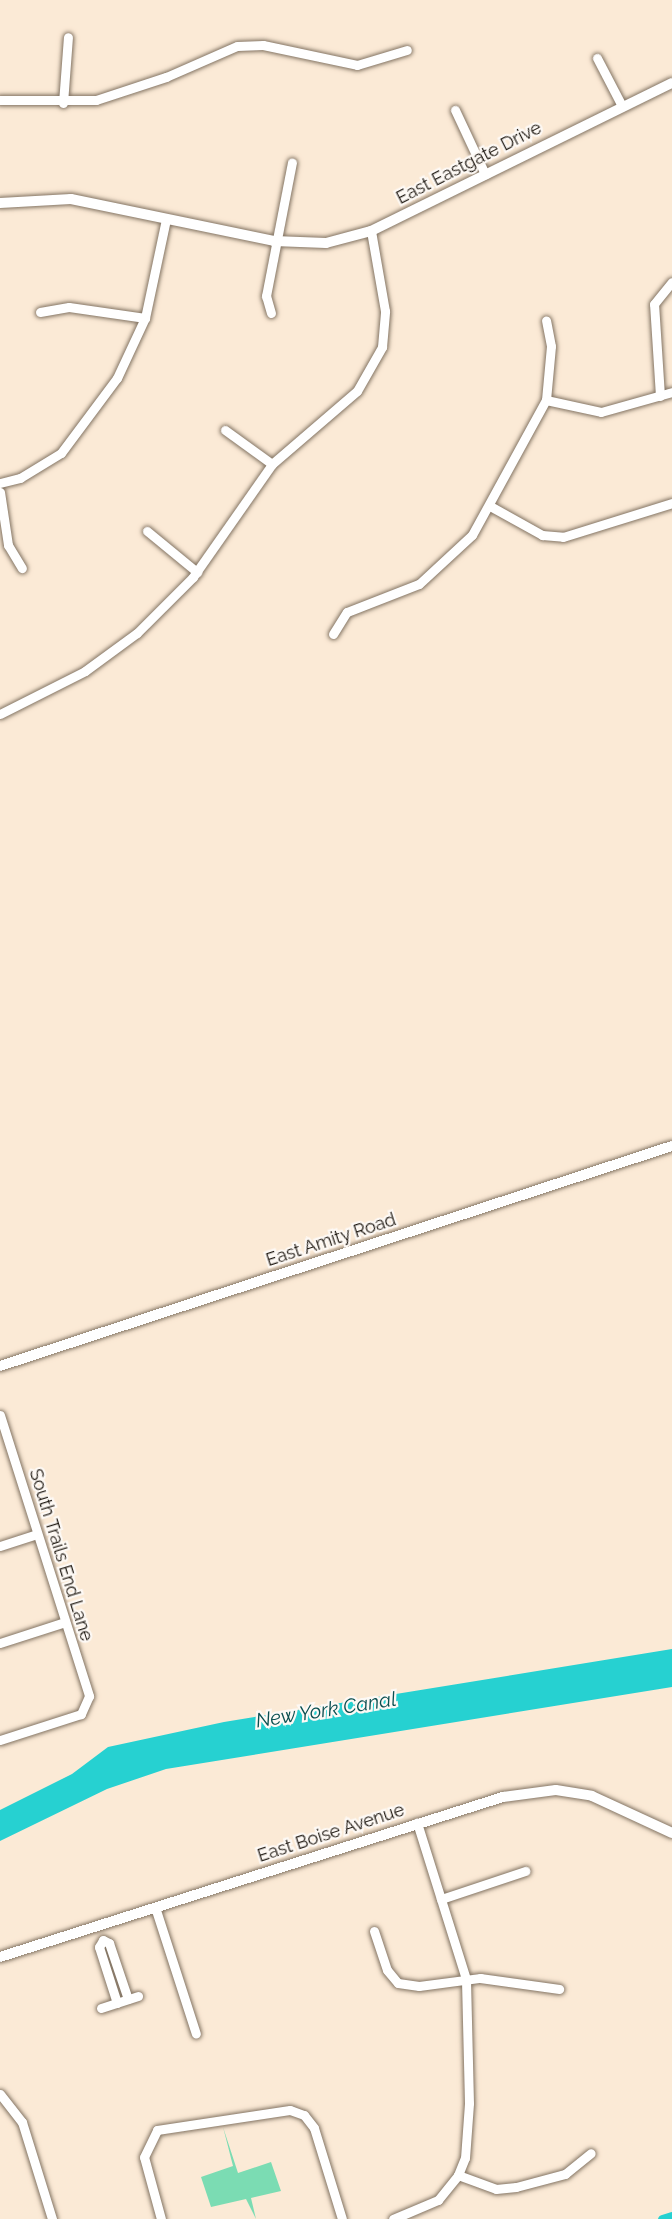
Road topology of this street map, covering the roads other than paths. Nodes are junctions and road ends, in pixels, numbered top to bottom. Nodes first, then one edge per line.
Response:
1 (68, 37) dead end
2 (407, 50) dead end
3 (597, 58) dead end
4 (672, 83) edge
5 (0, 100) edge
6 (63, 103) junction
7 (622, 106) junction
8 (455, 110) dead end
9 (291, 162) dead end
10 (485, 174) junction
11 (0, 203) edge
12 (166, 219) junction
13 (371, 231) junction
14 (274, 241) junction
15 (672, 282) edge
16 (40, 312) dead end
17 (271, 313) dead end
18 (145, 318) junction
19 (546, 320) dead end
20 (672, 392) edge
21 (660, 396) junction
22 (546, 400) junction
23 (225, 430) dead end
24 (272, 464) junction
25 (0, 483) edge
26 (0, 492) edge
27 (672, 503) edge
28 (490, 506) junction
29 (147, 531) dead end
30 (22, 568) dead end
31 (197, 572) junction
32 (333, 634) dead end
33 (0, 714) edge
34 (672, 1146) edge
35 (0, 1366) edge
36 (0, 1414) edge
37 (4, 1444) edge
38 (37, 1534) junction
39 (0, 1546) edge
40 (65, 1622) junction
41 (0, 1643) edge
42 (0, 1740) edge
43 (417, 1823) junction
44 (672, 1833) edge
45 (525, 1871) dead end
46 (441, 1899) junction
47 (155, 1907) junction
48 (98, 1926) junction
49 (374, 1931) dead end
50 (103, 1940) junction
51 (0, 1957) edge
52 (466, 1979) junction
53 (559, 1989) dead end
54 (138, 1996) dead end
55 (128, 1999) junction
56 (117, 2003) junction
57 (101, 2008) dead end
58 (196, 2034) dead end
59 (0, 2094) edge
60 (591, 2153) dead end
61 (458, 2175) junction
62 (52, 2219) edge
63 (161, 2219) edge
64 (342, 2219) edge
65 (393, 2219) edge

1 - 6 street
2 - 6 street
3 - 7 street
4 - 7 street, East Eastgate Drive
5 - 6 street
7 - 10 street, East Eastgate Drive
8 - 10 street
9 - 14 street
10 - 13 street, East Eastgate Drive
11 - 12 street, East Eastgate Drive
12 - 14 street, East Eastgate Drive
12 - 18 street
13 - 14 street, East Eastgate Drive
13 - 24 street
14 - 17 street
15 - 21 street
16 - 18 street
18 - 25 street
19 - 22 street
20 - 21 street
21 - 22 street
22 - 28 street
23 - 24 street
24 - 31 street
26 - 30 street
27 - 28 street
28 - 32 street
29 - 31 street
31 - 33 street
34 - 35 street, East Amity Road
36 - 37 street, South Trails End Lane
37 - 38 street, South Trails End Lane
38 - 39 street
38 - 40 street, South Trails End Lane
40 - 41 street
40 - 42 street, South Trails End Lane
43 - 44 street, East Boise Avenue
43 - 46 street
43 - 47 street, East Boise Avenue
45 - 46 street
46 - 52 street
47 - 48 street, East Boise Avenue
47 - 58 street
48 - 50 street
48 - 51 street, East Boise Avenue
49 - 52 street
50 - 55 street
50 - 56 street
52 - 53 street
52 - 61 street
54 - 55 street
55 - 56 street
56 - 57 street
59 - 62 street
60 - 61 street
61 - 65 street
63 - 64 street

